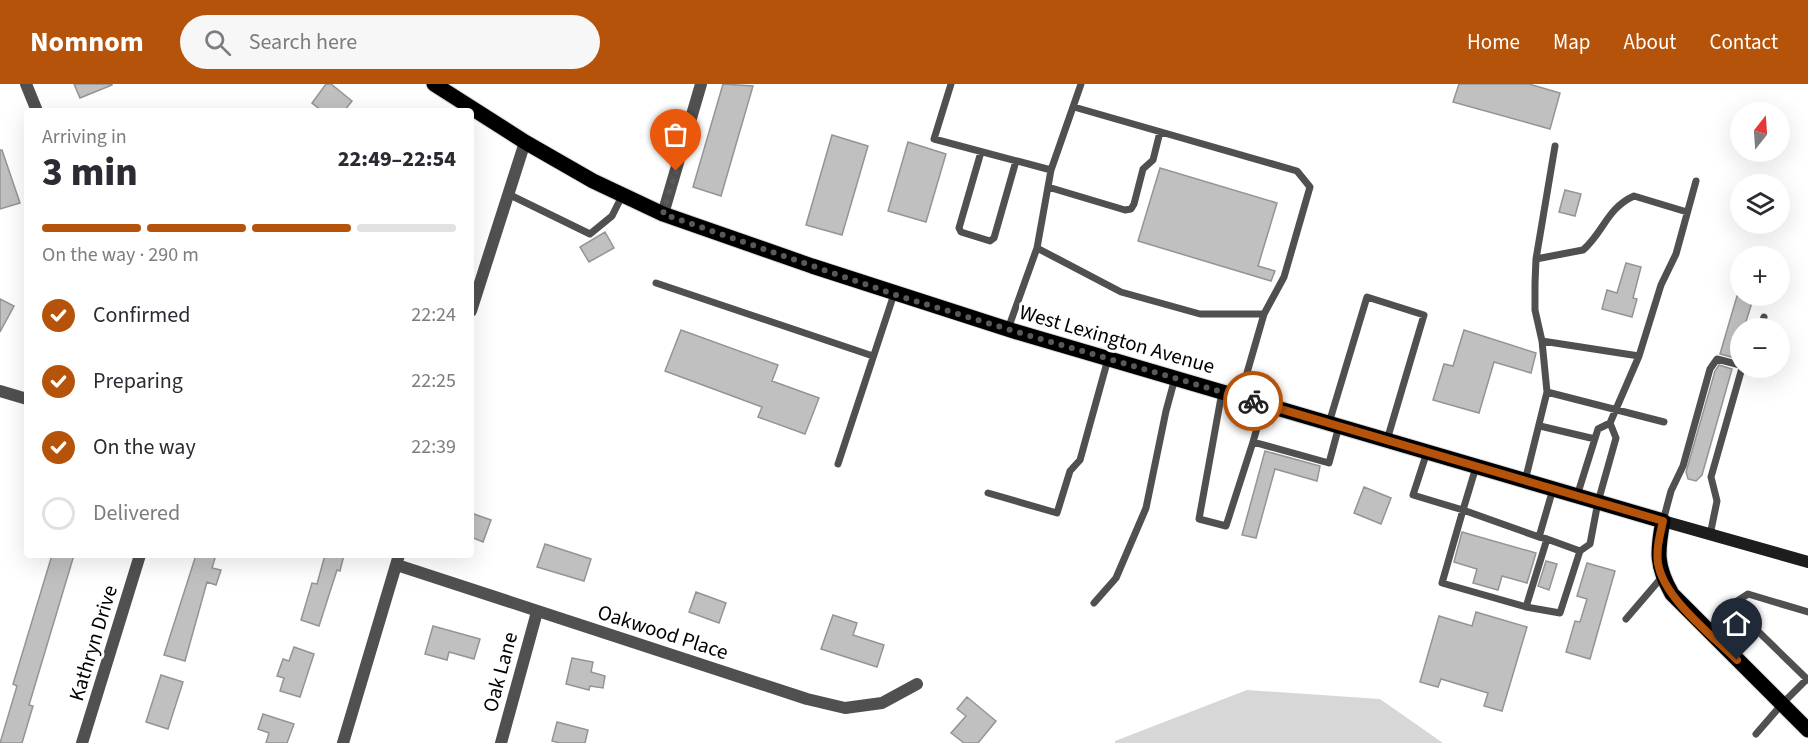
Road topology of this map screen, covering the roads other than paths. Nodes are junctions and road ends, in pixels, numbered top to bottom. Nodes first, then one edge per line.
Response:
1 (26, 84) edge
2 (434, 84) edge
3 (701, 84) edge
4 (951, 84) edge
5 (1081, 84) edge
6 (1074, 107) junction
7 (36, 108) edge
8 (472, 108) edge
9 (474, 109) edge
10 (1160, 132) junction
11 (525, 142) junction
12 (1556, 146) dead end
13 (981, 152) junction
14 (1016, 161) junction
15 (1051, 170) junction
16 (1696, 181) dead end
17 (1048, 187) junction
18 (508, 194) junction
19 (622, 196) junction
20 (1687, 212) junction
21 (663, 214) junction
22 (1036, 248) junction
23 (1536, 259) junction
24 (656, 283) dead end
25 (894, 294) junction
26 (474, 301) edge
27 (1264, 314) junction
28 (1008, 329) junction
29 (1542, 341) junction
30 (873, 356) junction
31 (1640, 356) junction
32 (1108, 359) junction
33 (1730, 363) edge
34 (1175, 378) junction
35 (1738, 378) edge
36 (0, 391) edge
37 (1222, 392) junction
38 (1547, 392) junction
39 (1240, 397) junction
40 (24, 398) edge
41 (1264, 404) junction
42 (1616, 409) junction
43 (1664, 422) dead end
44 (1610, 423) junction
45 (1334, 425) junction
46 (1540, 426) junction
47 (1387, 440) junction
48 (1595, 440) junction
49 (1253, 442) junction
50 (1427, 452) junction
51 (838, 464) dead end
52 (1476, 466) junction
53 (1525, 481) junction
54 (1553, 489) junction
55 (988, 493) dead end
56 (1577, 496) junction
57 (1598, 502) junction
58 (1463, 510) junction
59 (1663, 521) junction
60 (1710, 535) junction
61 (1543, 538) junction
62 (1580, 551) junction
63 (139, 558) edge
64 (398, 560) edge
65 (1808, 562) edge
66 (1662, 578) junction
67 (1094, 603) dead end
68 (1526, 607) junction
69 (537, 612) junction
70 (1808, 612) edge
71 (1626, 619) dead end
72 (1807, 679) edge
73 (917, 684) dead end
74 (1782, 704) junction
75 (1808, 730) edge
76 (1756, 734) dead end
77 (82, 743) edge
78 (343, 743) edge
79 (501, 743) edge

1 - 7 street
2 - 8 main road, West Lexington Avenue
3 - 21 street
4 - 13 lane
5 - 6 lane
6 - 10 lane
6 - 15 lane
9 - 11 main road, West Lexington Avenue
10 - 17 lane
10 - 27 lane
11 - 18 street
11 - 19 main road, West Lexington Avenue
12 - 23 lane
13 - 14 lane
13 - 14 lane
14 - 15 lane
15 - 17 lane
16 - 20 lane
17 - 22 lane
18 - 19 lane
18 - 26 street
19 - 21 main road, West Lexington Avenue
20 - 23 lane
20 - 31 lane
21 - 25 main road, West Lexington Avenue
22 - 27 lane
22 - 28 lane
23 - 29 lane
24 - 30 lane
25 - 28 main road, West Lexington Avenue
25 - 30 lane
27 - 39 lane
28 - 32 main road, West Lexington Avenue
29 - 31 lane
29 - 38 lane
30 - 51 lane
31 - 42 lane
32 - 34 main road, West Lexington Avenue
32 - 55 lane
33 - 59 lane
34 - 37 main road, West Lexington Avenue
34 - 67 lane
35 - 60 lane
36 - 40 street
37 - 39 main road, West Lexington Avenue
37 - 49 lane
38 - 42 lane
38 - 46 lane
39 - 41 main road, West Lexington Avenue
41 - 45 main road, West Lexington Avenue
41 - 49 lane
42 - 43 lane
42 - 44 lane
44 - 48 lane
44 - 57 lane
45 - 47 main road, West Lexington Avenue
45 - 47 lane
45 - 49 lane
46 - 48 lane
46 - 53 lane
47 - 50 main road, West Lexington Avenue
48 - 56 lane
50 - 52 main road, West Lexington Avenue
50 - 58 lane
52 - 53 main road, West Lexington Avenue
52 - 58 lane
53 - 54 main road, West Lexington Avenue
54 - 56 main road, West Lexington Avenue
54 - 61 lane
56 - 57 main road, West Lexington Avenue
57 - 59 main road, West Lexington Avenue
57 - 62 lane
58 - 61 lane
58 - 68 lane
59 - 60 main road
59 - 66 main road
60 - 65 main road
61 - 62 lane
61 - 68 lane
62 - 68 lane
63 - 77 street, Kathryn Drive
64 - 69 street, Oakwood Place
64 - 78 street
66 - 71 lane
66 - 74 main road
69 - 73 street, Oakwood Place
69 - 79 street, Oak Lane
70 - 72 lane
72 - 74 lane
74 - 75 main road
74 - 76 lane

